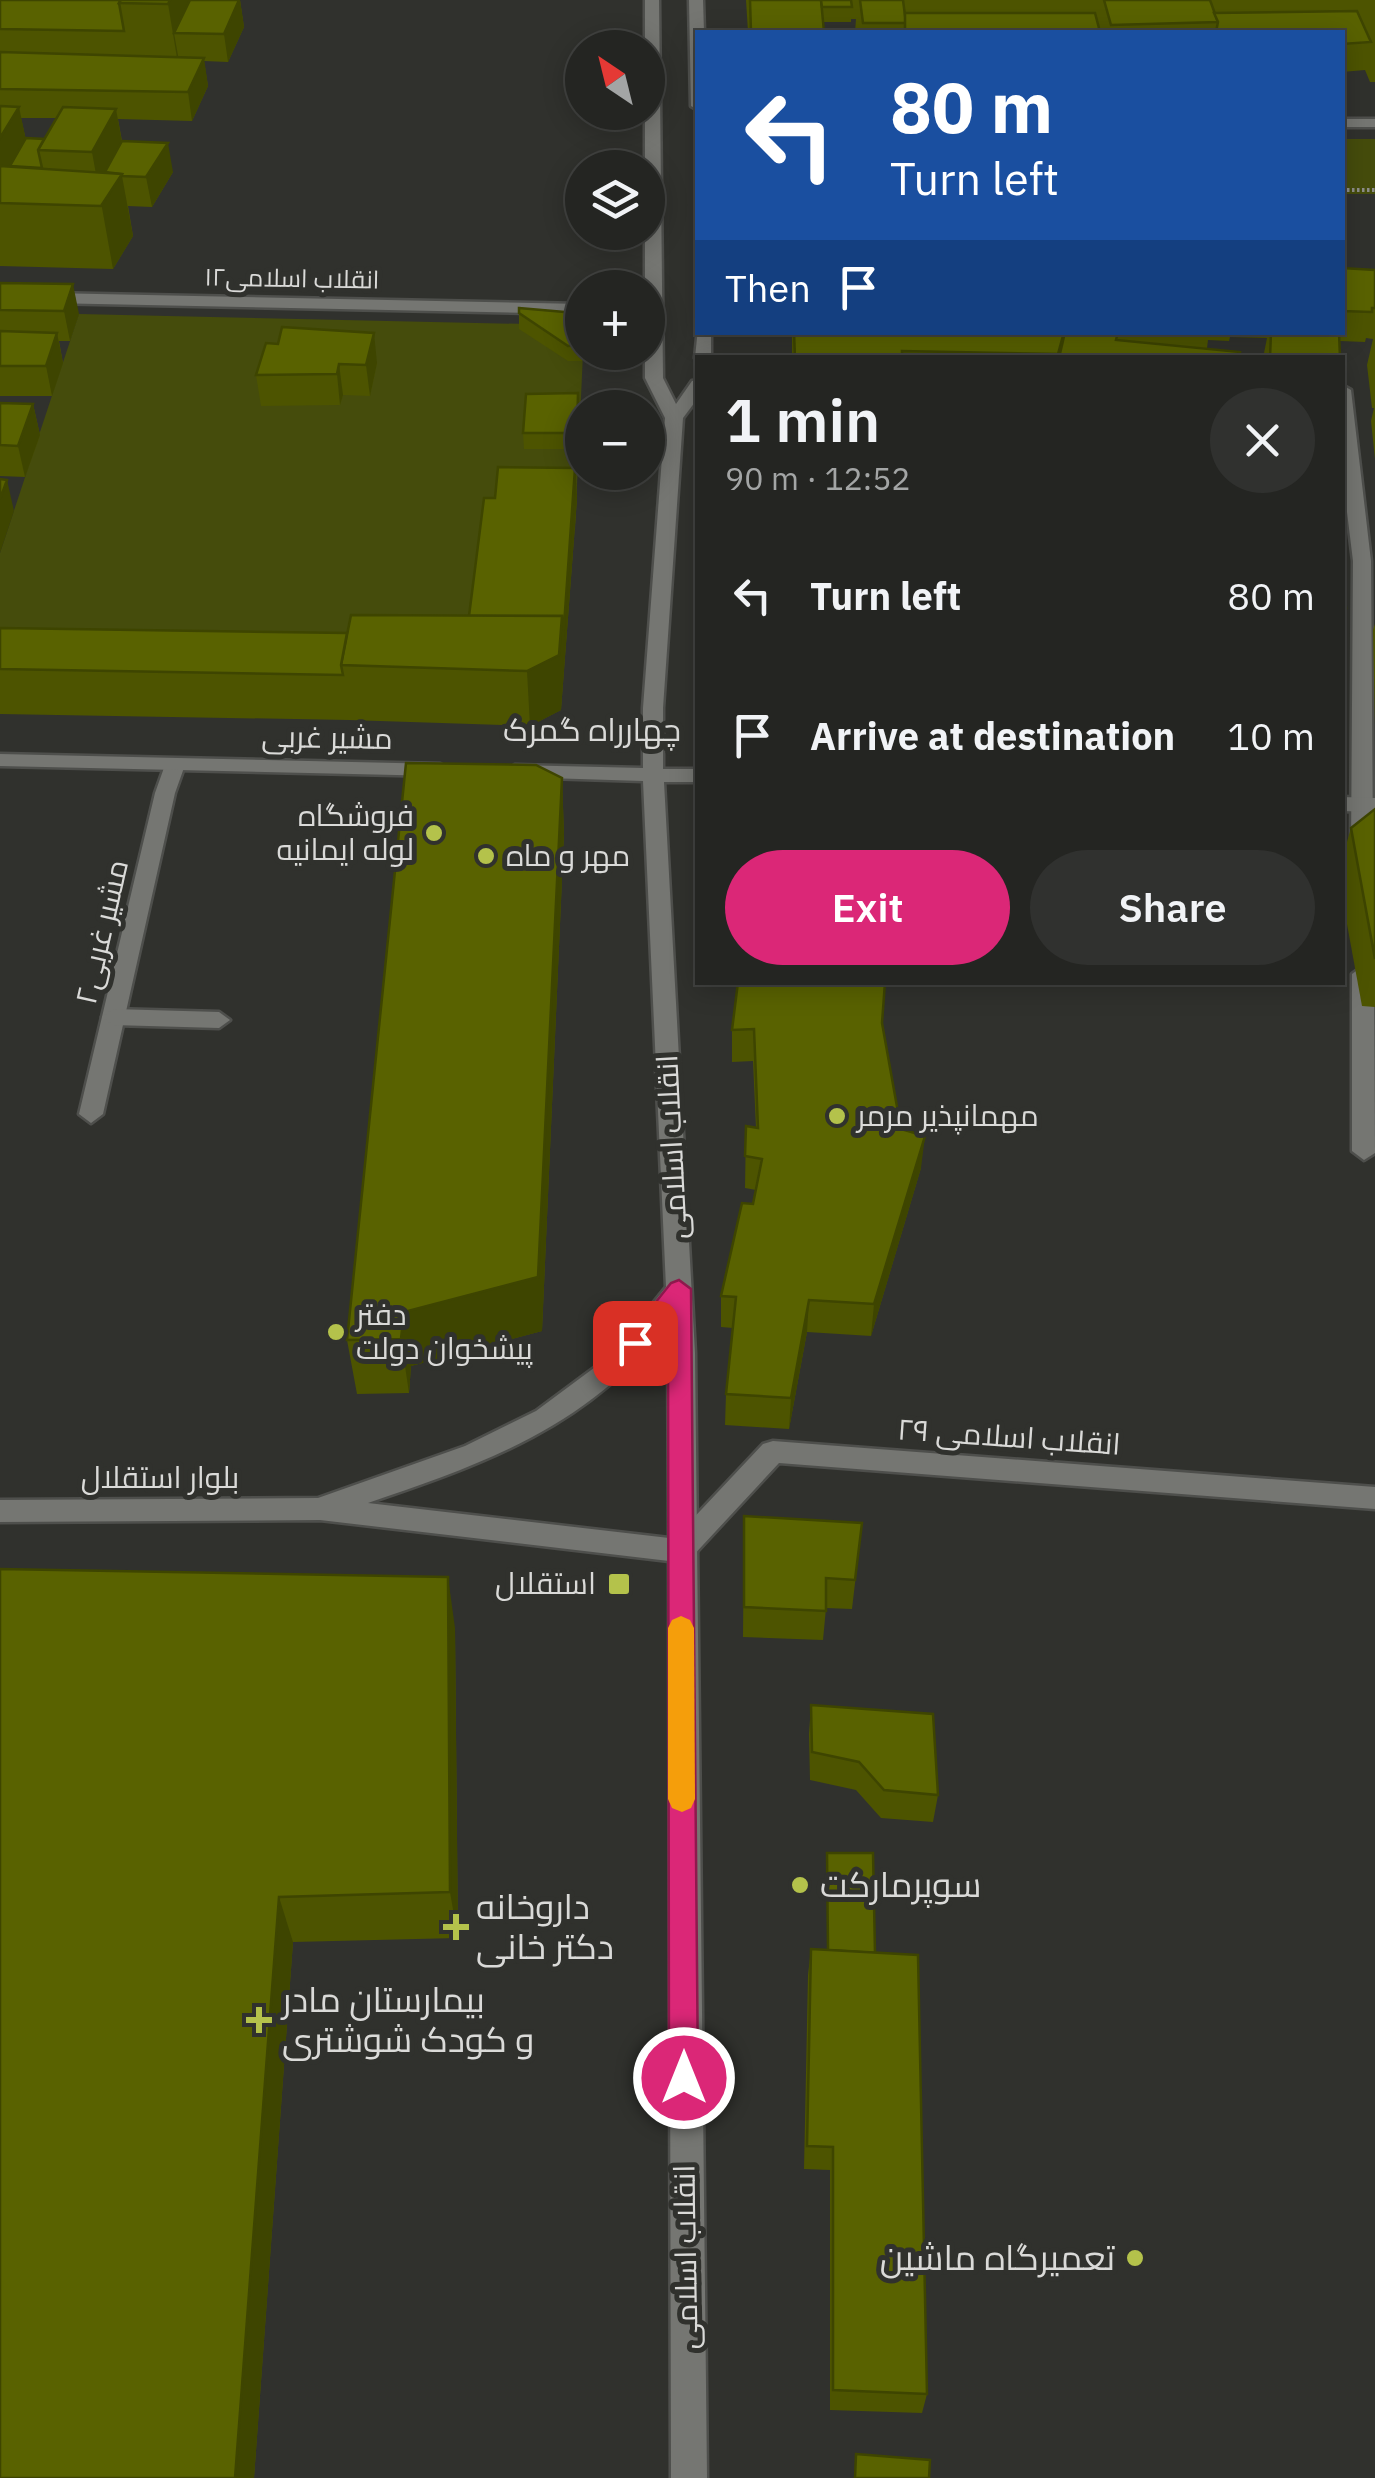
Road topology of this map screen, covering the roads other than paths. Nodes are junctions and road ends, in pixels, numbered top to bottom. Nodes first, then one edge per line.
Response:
1 (652, 0) edge
2 (696, 0) edge
3 (697, 30) edge
4 (1345, 123) edge
5 (1375, 123) edge
6 (650, 270) edge
7 (0, 297) edge
8 (565, 308) edge
9 (654, 370) edge
10 (695, 388) edge
11 (674, 418) junction
12 (1345, 441) edge
13 (1352, 560) edge
14 (0, 760) edge
15 (175, 765) junction
16 (456, 770) edge
17 (496, 771) edge
18 (653, 774) junction
19 (695, 776) edge
20 (1360, 805) edge
21 (1362, 882) edge
22 (1363, 958) edge
23 (114, 1017) junction
24 (218, 1020) dead end
25 (91, 1114) dead end
26 (1364, 1151) dead end
27 (679, 1289) junction
28 (1375, 1498) edge
29 (320, 1509) junction
30 (0, 1511) edge
31 (680, 1551) junction
32 (689, 2478) edge

1 - 6 main road, انقلاب اسلامی
2 - 3 main road
4 - 5 main road
7 - 8 main road, انقلاب اسلامی۱۲
9 - 11 main road, انقلاب اسلامی
10 - 11 main road
11 - 18 main road, انقلاب اسلامی
12 - 13 main road
13 - 20 main road
14 - 15 main road, مشیر غربی
15 - 16 main road, مشیر غربی
15 - 23 main road, ۲مشیر غربی
17 - 18 main road
18 - 19 main road
18 - 27 main road, انقلاب اسلامی
20 - 21 main road
22 - 26 main road
23 - 24 main road
23 - 25 main road, ۲مشیر غربی
27 - 29 main road
27 - 31 main road, انقلاب اسلامی
28 - 31 main road, انقلاب اسلامی ۲۹
29 - 30 main road, بلوار استقلال
29 - 31 main road
31 - 32 main road, انقلاب اسلامی

